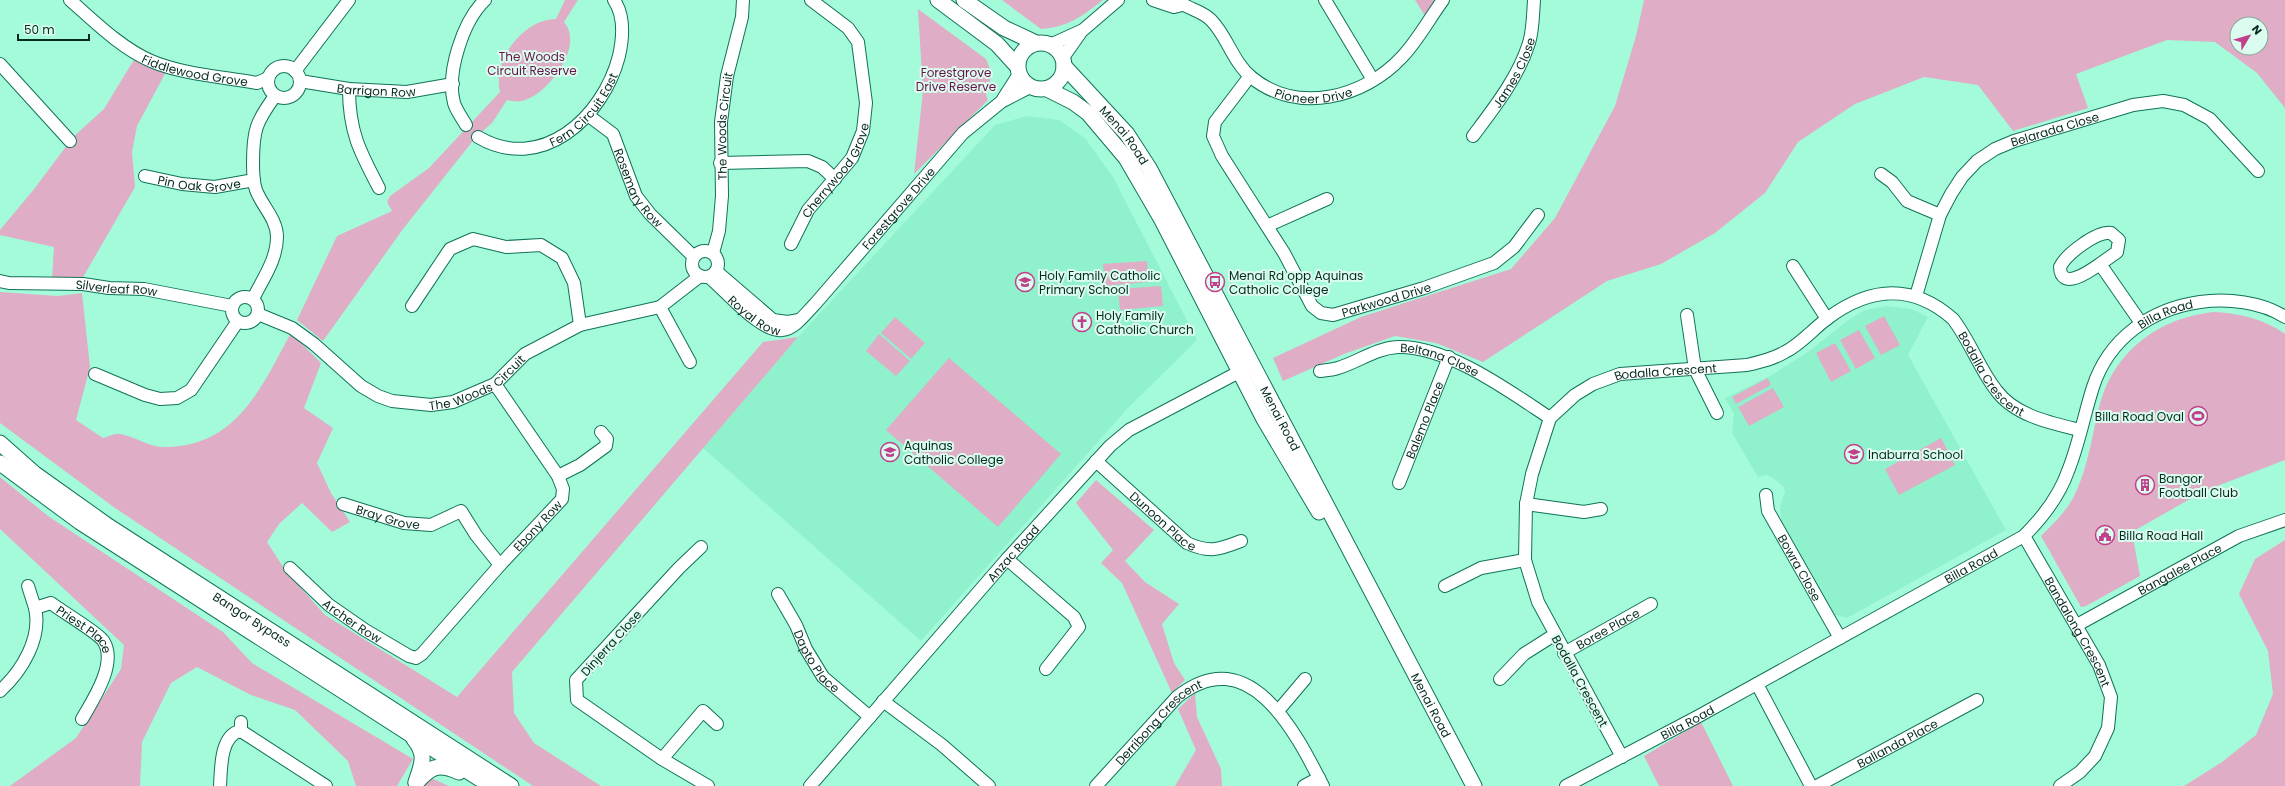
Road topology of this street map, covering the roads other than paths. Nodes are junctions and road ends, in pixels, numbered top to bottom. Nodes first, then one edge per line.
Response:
1 (70, 0) edge
2 (349, 0) edge
3 (485, 0) edge
4 (614, 0) edge
5 (743, 0) edge
6 (811, 0) edge
7 (938, 0) edge
8 (964, 0) edge
9 (1118, 0) edge
10 (1153, 0) edge
11 (1325, 0) edge
12 (1443, 0) edge
13 (1534, 0) edge
14 (1180, 3) edge
15 (1083, 30) junction
16 (1043, 44) junction
17 (1063, 63) junction
18 (1, 66) edge
19 (1018, 70) junction
20 (297, 76) junction
21 (1250, 76) junction
22 (268, 78) junction
23 (1373, 80) junction
24 (453, 84) junction
25 (1030, 87) junction
26 (1047, 88) junction
27 (349, 89) junction
28 (275, 96) junction
29 (1001, 102) junction
30 (589, 116) junction
31 (466, 125) dead end
32 (1473, 136) dead end
33 (478, 137) dead end
34 (70, 141) dead end
35 (720, 163) junction
36 (2258, 171) dead end
37 (1881, 174) dead end
38 (145, 176) dead end
39 (835, 179) junction
40 (254, 180) junction
41 (379, 188) dead end
42 (1327, 199) dead end
43 (1538, 215) dead end
44 (1940, 215) junction
45 (1267, 226) junction
46 (791, 244) dead end
47 (713, 253) junction
48 (694, 257) junction
49 (2100, 264) junction
50 (1793, 266) dead end
51 (708, 275) junction
52 (0, 281) edge
53 (1916, 296) junction
54 (253, 299) junction
55 (232, 306) junction
56 (412, 306) dead end
57 (660, 307) junction
58 (258, 314) junction
59 (1687, 316) dead end
60 (2285, 317) edge
61 (1827, 319) junction
62 (800, 320) joint
63 (238, 322) junction
64 (2141, 323) junction
65 (580, 325) junction
66 (1449, 357) junction
67 (690, 362) dead end
68 (1253, 366) junction
69 (1695, 369) junction
70 (1320, 371) dead end
71 (1239, 372) junction
72 (95, 374) dead end
73 (495, 384) junction
74 (1717, 413) dead end
75 (1550, 418) junction
76 (2080, 430) junction
77 (601, 432) dead end
78 (0, 443) edge
79 (1096, 461) junction
80 (0, 463) edge
81 (558, 476) junction
82 (1399, 483) dead end
83 (1766, 495) dead end
84 (343, 504) dead end
85 (1526, 504) junction
86 (1601, 509) dead end
87 (2285, 520) edge
88 (2024, 536) junction
89 (1241, 541) dead end
90 (701, 547) dead end
91 (1007, 559) junction
92 (1526, 560) junction
93 (500, 565) junction
94 (290, 568) dead end
95 (28, 586) dead end
96 (1445, 586) dead end
97 (778, 594) dead end
98 (1651, 604) dead end
99 (35, 608) junction
100 (2076, 624) junction
101 (1554, 635) junction
102 (1840, 638) junction
103 (1564, 652) junction
104 (422, 654) joint
105 (1046, 669) dead end
106 (1305, 679) dead end
107 (1500, 680) dead end
108 (1756, 684) junction
109 (0, 691) edge
110 (884, 700) junction
111 (1977, 700) dead end
112 (1278, 711) junction
113 (870, 717) junction
114 (82, 719) dead end
115 (717, 724) dead end
116 (412, 737) junction
117 (1622, 757) junction
118 (1460, 758) junction
119 (662, 759) junction
120 (1321, 782) edge
121 (1569, 785) edge
122 (220, 786) edge
123 (326, 786) edge
124 (491, 786) edge
125 (511, 786) edge
126 (708, 786) edge
127 (810, 786) edge
128 (989, 786) edge
129 (1096, 786) edge
130 (1304, 786) edge
131 (1463, 786) edge
132 (1474, 786) edge
133 (1478, 786) edge
134 (1811, 786) edge
135 (1817, 786) edge
136 (2060, 786) edge

1 - 22 street, Fiddlewood Grove
2 - 20 street
3 - 24 street
4 - 30 street, Fern Circuit East
5 - 35 street, The Woods Circuit
6 - 39 street, Cherrywood Grove
7 - 19 main road
8 - 16 main road
9 - 15 street
10 - 14 street, Pioneer Drive
11 - 23 street
12 - 23 street, Pioneer Drive
13 - 32 street, James Close
14 - 21 street, Pioneer Drive
15 - 16 street
15 - 17 street
16 - 17 main road
16 - 19 main road
17 - 26 main road
17 - 68 main road, Menai Road
18 - 34 street
19 - 25 main road
19 - 29 street
20 - 22 street
20 - 27 street, Barrigon Row
20 - 28 street
21 - 23 street, Pioneer Drive
21 - 45 street, Parkwood Drive
22 - 28 street
24 - 27 street, Barrigon Row
24 - 31 street
25 - 26 main road
25 - 29 street
26 - 71 main road, Menai Road
27 - 41 street
28 - 40 street
29 - 62 street, Forestgrove Drive
30 - 33 street, Fern Circuit East
30 - 48 street, Rosemary Row
35 - 39 street
35 - 47 street, The Woods Circuit
36 - 44 street, Belarada Close
37 - 44 street
38 - 40 street, Pin Oak Grove
39 - 46 street, Cherrywood Grove
40 - 54 street
42 - 45 street
43 - 45 street, Parkwood Drive
44 - 53 street, Belarada Close
47 - 48 street
47 - 51 street
48 - 51 street
49 - 49 street
49 - 64 street
50 - 61 street
51 - 57 street, The Woods Circuit
51 - 62 street, Royal Row
52 - 55 street, Silverleaf Row
53 - 61 street, Bodalla Crescent
53 - 76 street, Bodalla Crescent
54 - 55 street
54 - 58 street
55 - 63 street
56 - 65 street
57 - 65 street, The Woods Circuit
57 - 67 street
58 - 63 street
58 - 73 street, The Woods Circuit
59 - 69 street
60 - 64 street, Billa Road
61 - 69 street, Bodalla Crescent
63 - 72 street
64 - 76 street, Billa Road
65 - 73 street, The Woods Circuit
66 - 70 street, Beltana Close
66 - 75 street, Beltana Close
66 - 82 street, Balemo Place
68 - 71 main road, Anzac Road
68 - 118 main road, Menai Road
69 - 74 street
69 - 75 street, Bodalla Crescent
71 - 79 street, Anzac Road
71 - 131 main road, Menai Road
73 - 81 street, Ebony Row
75 - 85 street, Bodalla Crescent
76 - 88 street, Billa Road
77 - 81 street
78 - 125 main road, Bangor Bypass
79 - 89 street, Dunoon Place
79 - 91 street, Anzac Road
80 - 116 main road, Bangor Bypass
81 - 93 street, Ebony Row
83 - 102 street, Bowra Close
84 - 93 street, Bray Grove
85 - 86 street
85 - 92 street, Bodalla Crescent
87 - 100 street, Bangalee Place
88 - 100 street, Bandalong Crescent
88 - 102 street, Billa Road
90 - 119 street, Dinjerra Close
91 - 105 street
91 - 110 street, Anzac Road
92 - 96 street
92 - 101 street, Bodalla Crescent
93 - 104 street, Ebony Row
94 - 104 street, Archer Row
95 - 99 street, Priest Place
97 - 113 street, Dapto Place
98 - 103 street, Boree Place
99 - 109 street, Priest Place
99 - 114 street, Priest Place
100 - 136 street, Bandalong Crescent
101 - 103 street, Bodalla Crescent
101 - 107 street
102 - 108 street, Billa Road
103 - 117 street, Bodalla Crescent
106 - 112 street
108 - 117 street, Billa Road
108 - 134 street
110 - 113 street, Anzac Road
110 - 128 street
111 - 135 street, Ballanda Place
112 - 120 street, Derribong Crescent
112 - 129 street, Derribong Crescent
113 - 127 street, Anzac Road
115 - 119 street
116 - 124 main road, Bangor Bypass
116 - 124 main road
117 - 121 street, Billa Road
118 - 132 main road, Menai Road
118 - 133 street
119 - 126 street, Dinjerra Close
120 - 130 street
122 - 123 street

